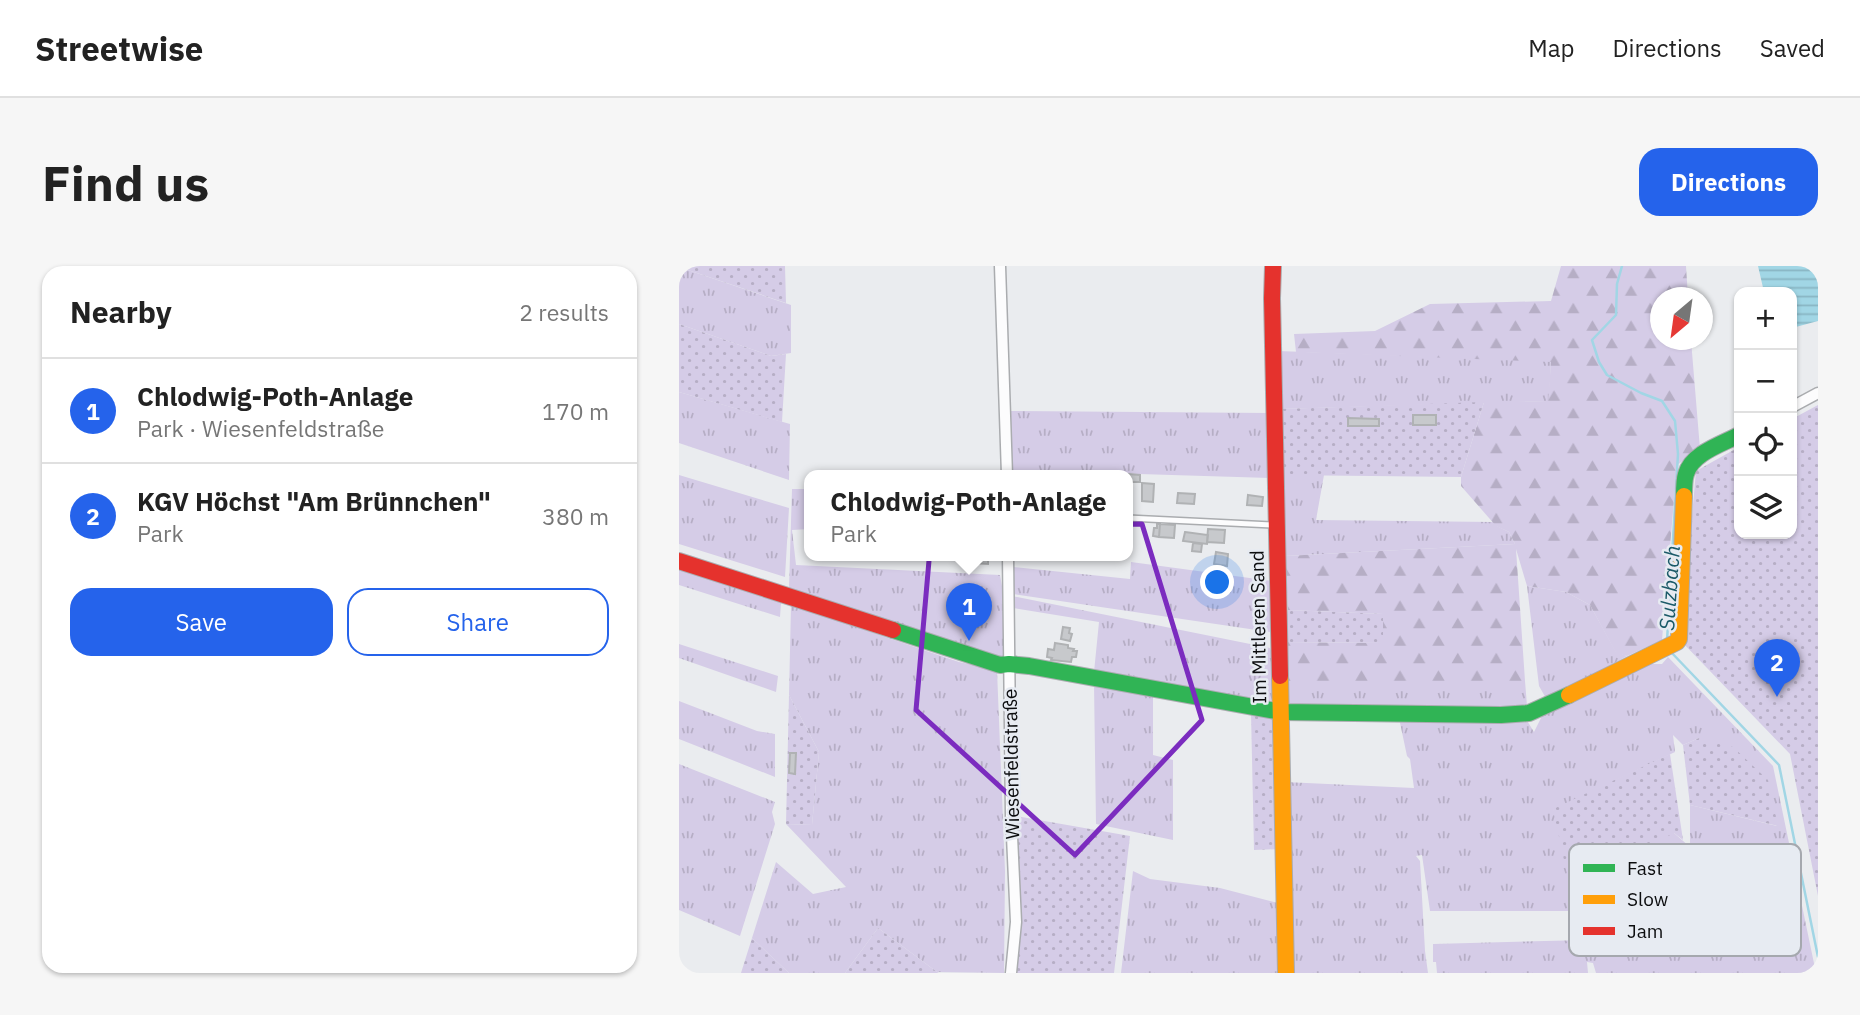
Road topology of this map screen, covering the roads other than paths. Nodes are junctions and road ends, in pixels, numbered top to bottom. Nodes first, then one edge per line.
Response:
1 (1000, 266) edge
2 (1273, 266) edge
3 (1818, 393) edge
4 (1797, 404) edge
5 (1734, 438) edge
6 (1007, 470) edge
7 (1133, 518) edge
8 (1277, 525) junction
9 (679, 561) edge
10 (1009, 561) edge
11 (1009, 664) junction
12 (1281, 712) junction
13 (1011, 973) edge
14 (1286, 973) edge

1 - 6 street
2 - 8 street, Im Mittleren Sand
3 - 4 street
5 - 12 street
7 - 8 lane
8 - 12 street, Im Mittleren Sand
9 - 11 street, Im Mittleren Sand
10 - 11 street, Wiesenfeldstraße
11 - 12 street, Im Mittleren Sand
11 - 13 street, Wiesenfeldstraße
12 - 14 street

